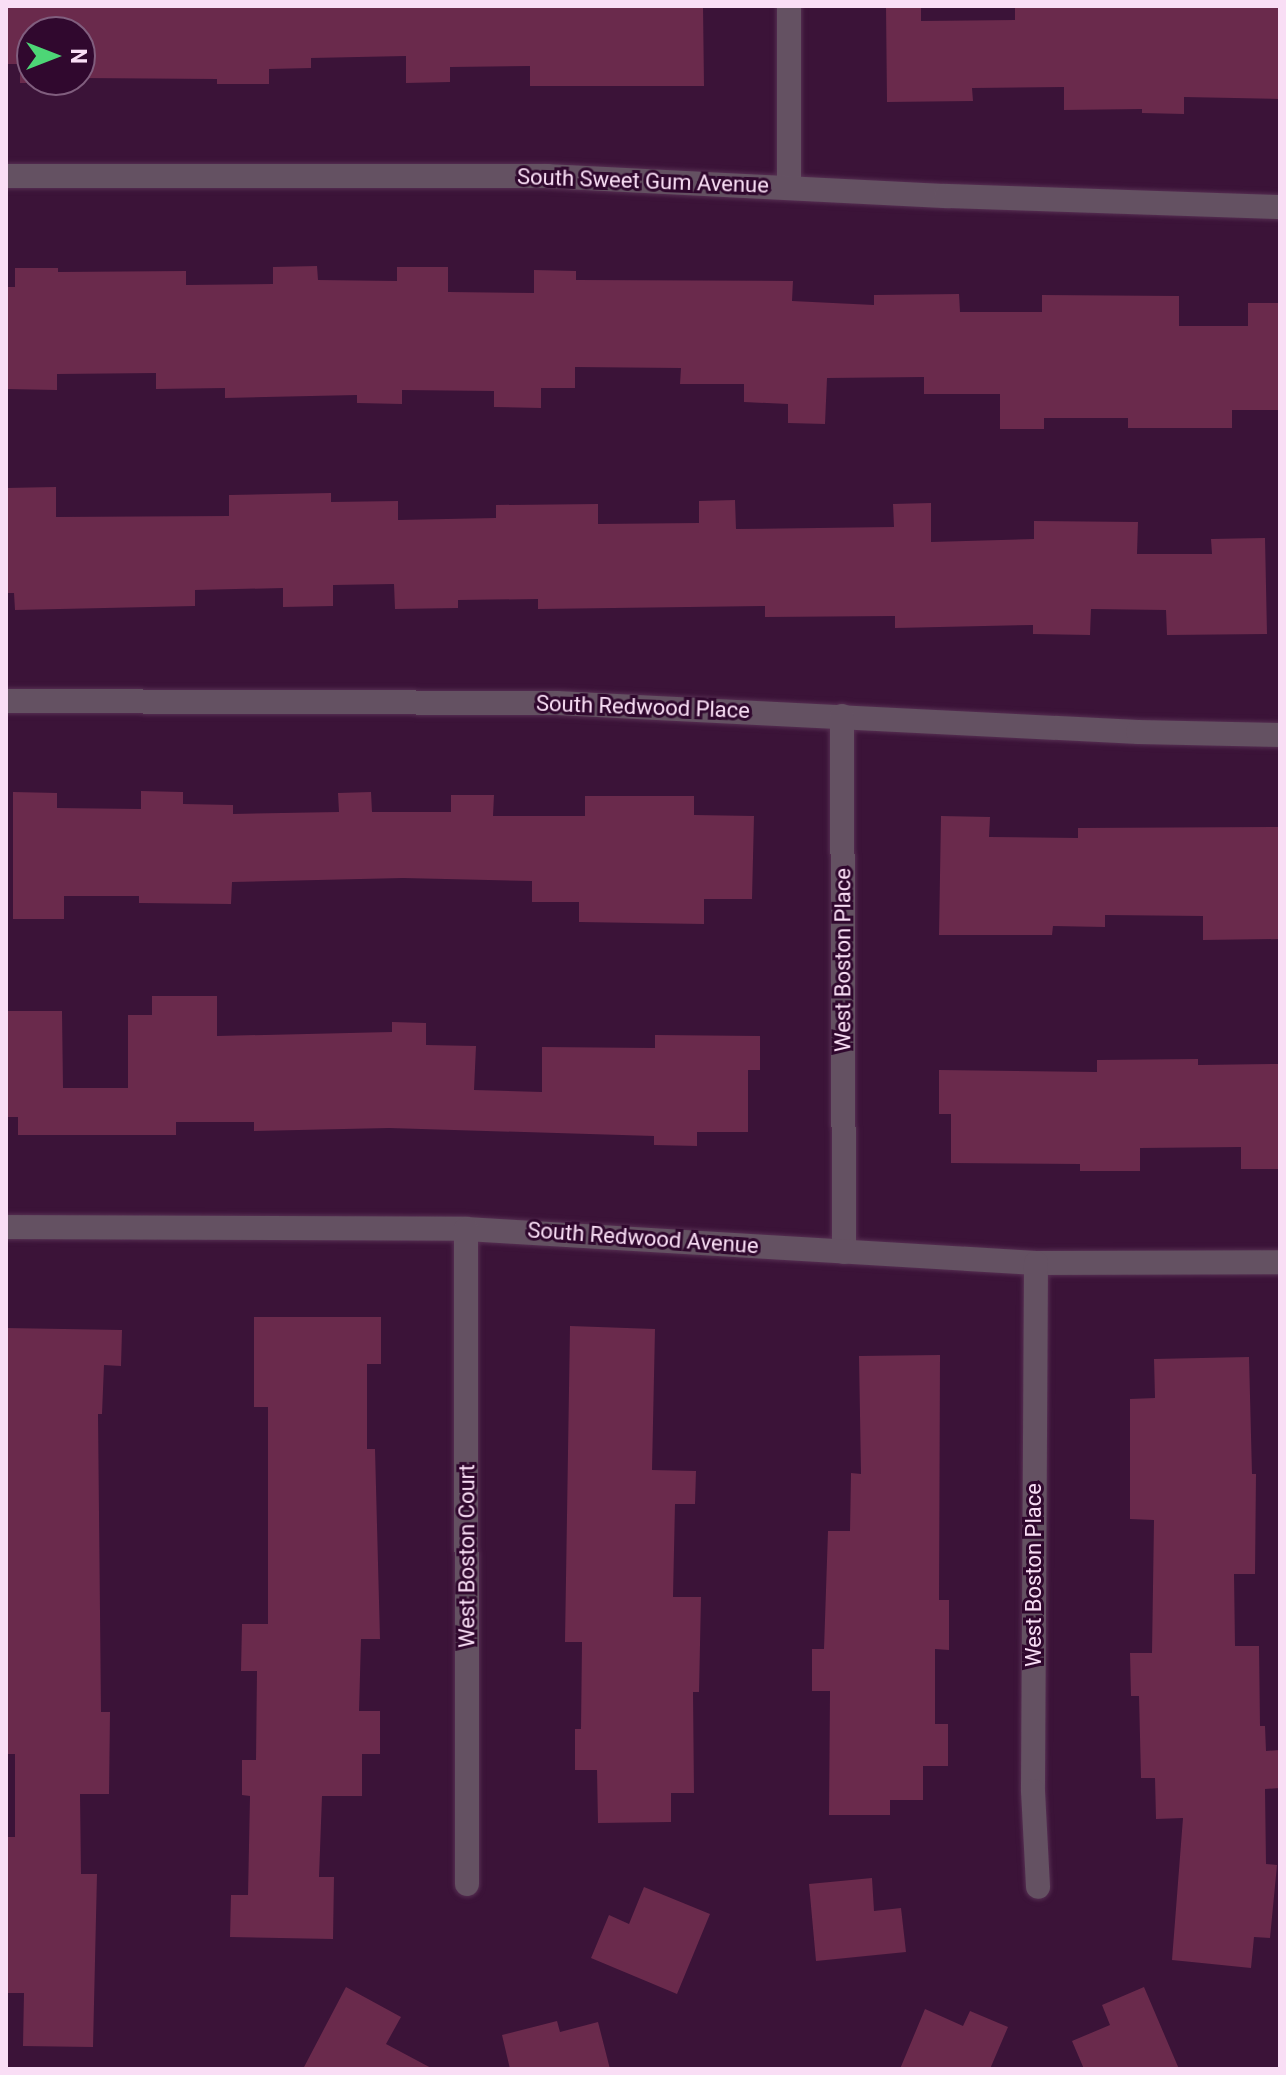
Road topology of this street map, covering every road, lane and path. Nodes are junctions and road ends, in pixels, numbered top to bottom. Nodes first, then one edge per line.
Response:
1 (789, 6) edge
2 (6, 176) edge
3 (789, 186) junction
4 (1280, 207) edge
5 (6, 701) edge
6 (842, 716) junction
7 (1280, 735) edge
8 (6, 1227) edge
9 (466, 1229) junction
10 (844, 1252) junction
11 (1280, 1262) edge
12 (1036, 1263) junction
13 (467, 1884) dead end
14 (1038, 1887) dead end

1 - 3 street
2 - 3 street, South Sweet Gum Avenue
3 - 4 street, South Sweet Gum Avenue
5 - 6 street, South Redwood Place
6 - 7 street, South Redwood Place
6 - 10 street, West Boston Place
8 - 9 street, South Redwood Avenue
9 - 10 street, South Redwood Avenue
9 - 13 street, West Boston Court
10 - 12 street, South Redwood Avenue
11 - 12 street, South Redwood Avenue
12 - 14 street, West Boston Place

